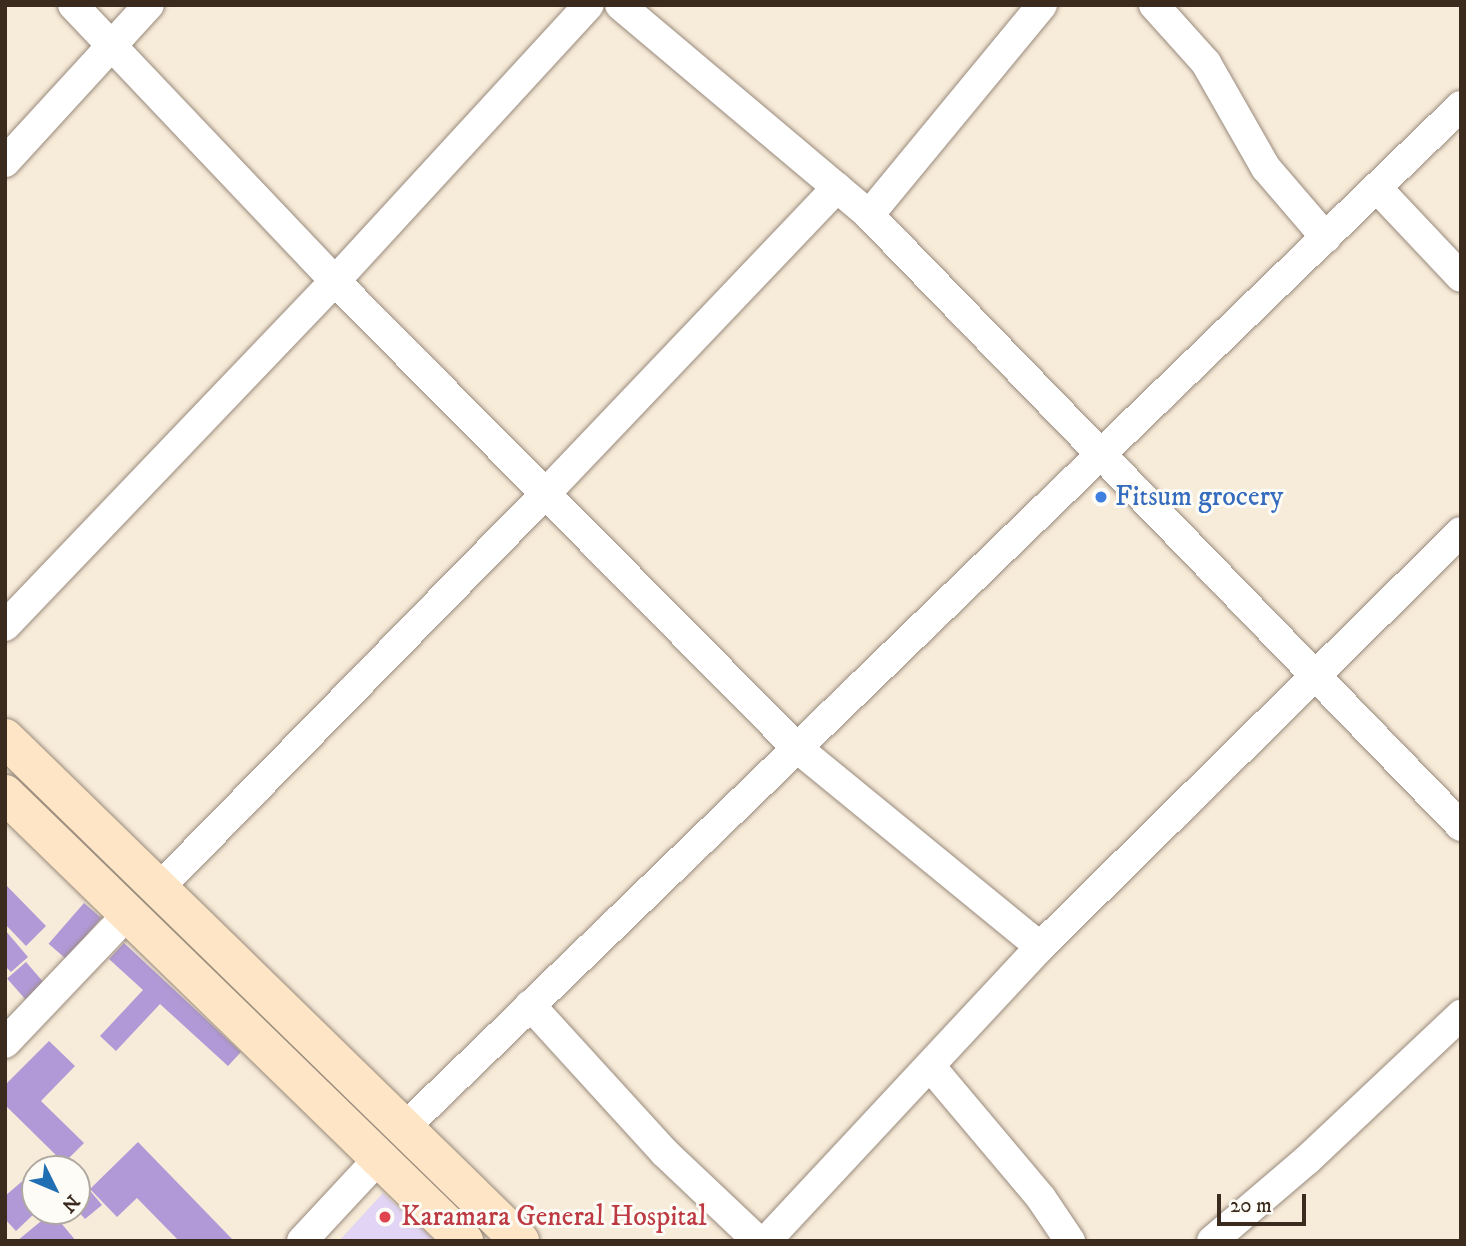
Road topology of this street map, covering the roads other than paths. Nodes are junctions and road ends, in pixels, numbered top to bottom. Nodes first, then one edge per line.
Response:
1 (73, 5) edge
2 (149, 5) edge
3 (589, 5) edge
4 (620, 5) edge
5 (1042, 5) edge
6 (1154, 5) edge
7 (110, 45) junction
8 (1461, 106) edge
9 (5, 162) edge
10 (837, 187) junction
11 (1377, 188) junction
12 (869, 215) junction
13 (1326, 238) junction
14 (1461, 276) edge
15 (335, 281) junction
16 (1103, 454) junction
17 (546, 493) junction
18 (1461, 532) edge
19 (5, 626) edge
20 (1316, 672) junction
21 (5, 738) edge
22 (796, 747) junction
23 (5, 794) edge
24 (1461, 826) edge
25 (143, 902) junction
26 (1040, 947) junction
27 (530, 1005) junction
28 (1461, 1015) edge
29 (5, 1043) edge
30 (930, 1066) junction
31 (390, 1144) junction
32 (302, 1241) edge
33 (464, 1241) edge
34 (520, 1241) edge
35 (758, 1241) edge
36 (766, 1241) edge
37 (1070, 1241) edge
38 (1212, 1241) edge

1 - 7 street
2 - 7 street
3 - 15 street
4 - 10 street
5 - 12 street
6 - 13 street
7 - 9 street
7 - 15 street
8 - 11 street
10 - 12 street
10 - 17 street
11 - 13 street
11 - 14 street
12 - 16 street
13 - 16 street
15 - 17 street
15 - 19 street
16 - 20 street
16 - 22 street
17 - 22 street
17 - 25 street
18 - 20 street
20 - 24 street
20 - 26 street
21 - 25 main road
22 - 26 street
22 - 27 street
23 - 25 main road
25 - 29 street
25 - 31 main road
26 - 30 street
27 - 31 street
27 - 35 street
28 - 38 street
30 - 36 street
30 - 37 street
31 - 32 street
31 - 33 main road
31 - 34 main road

